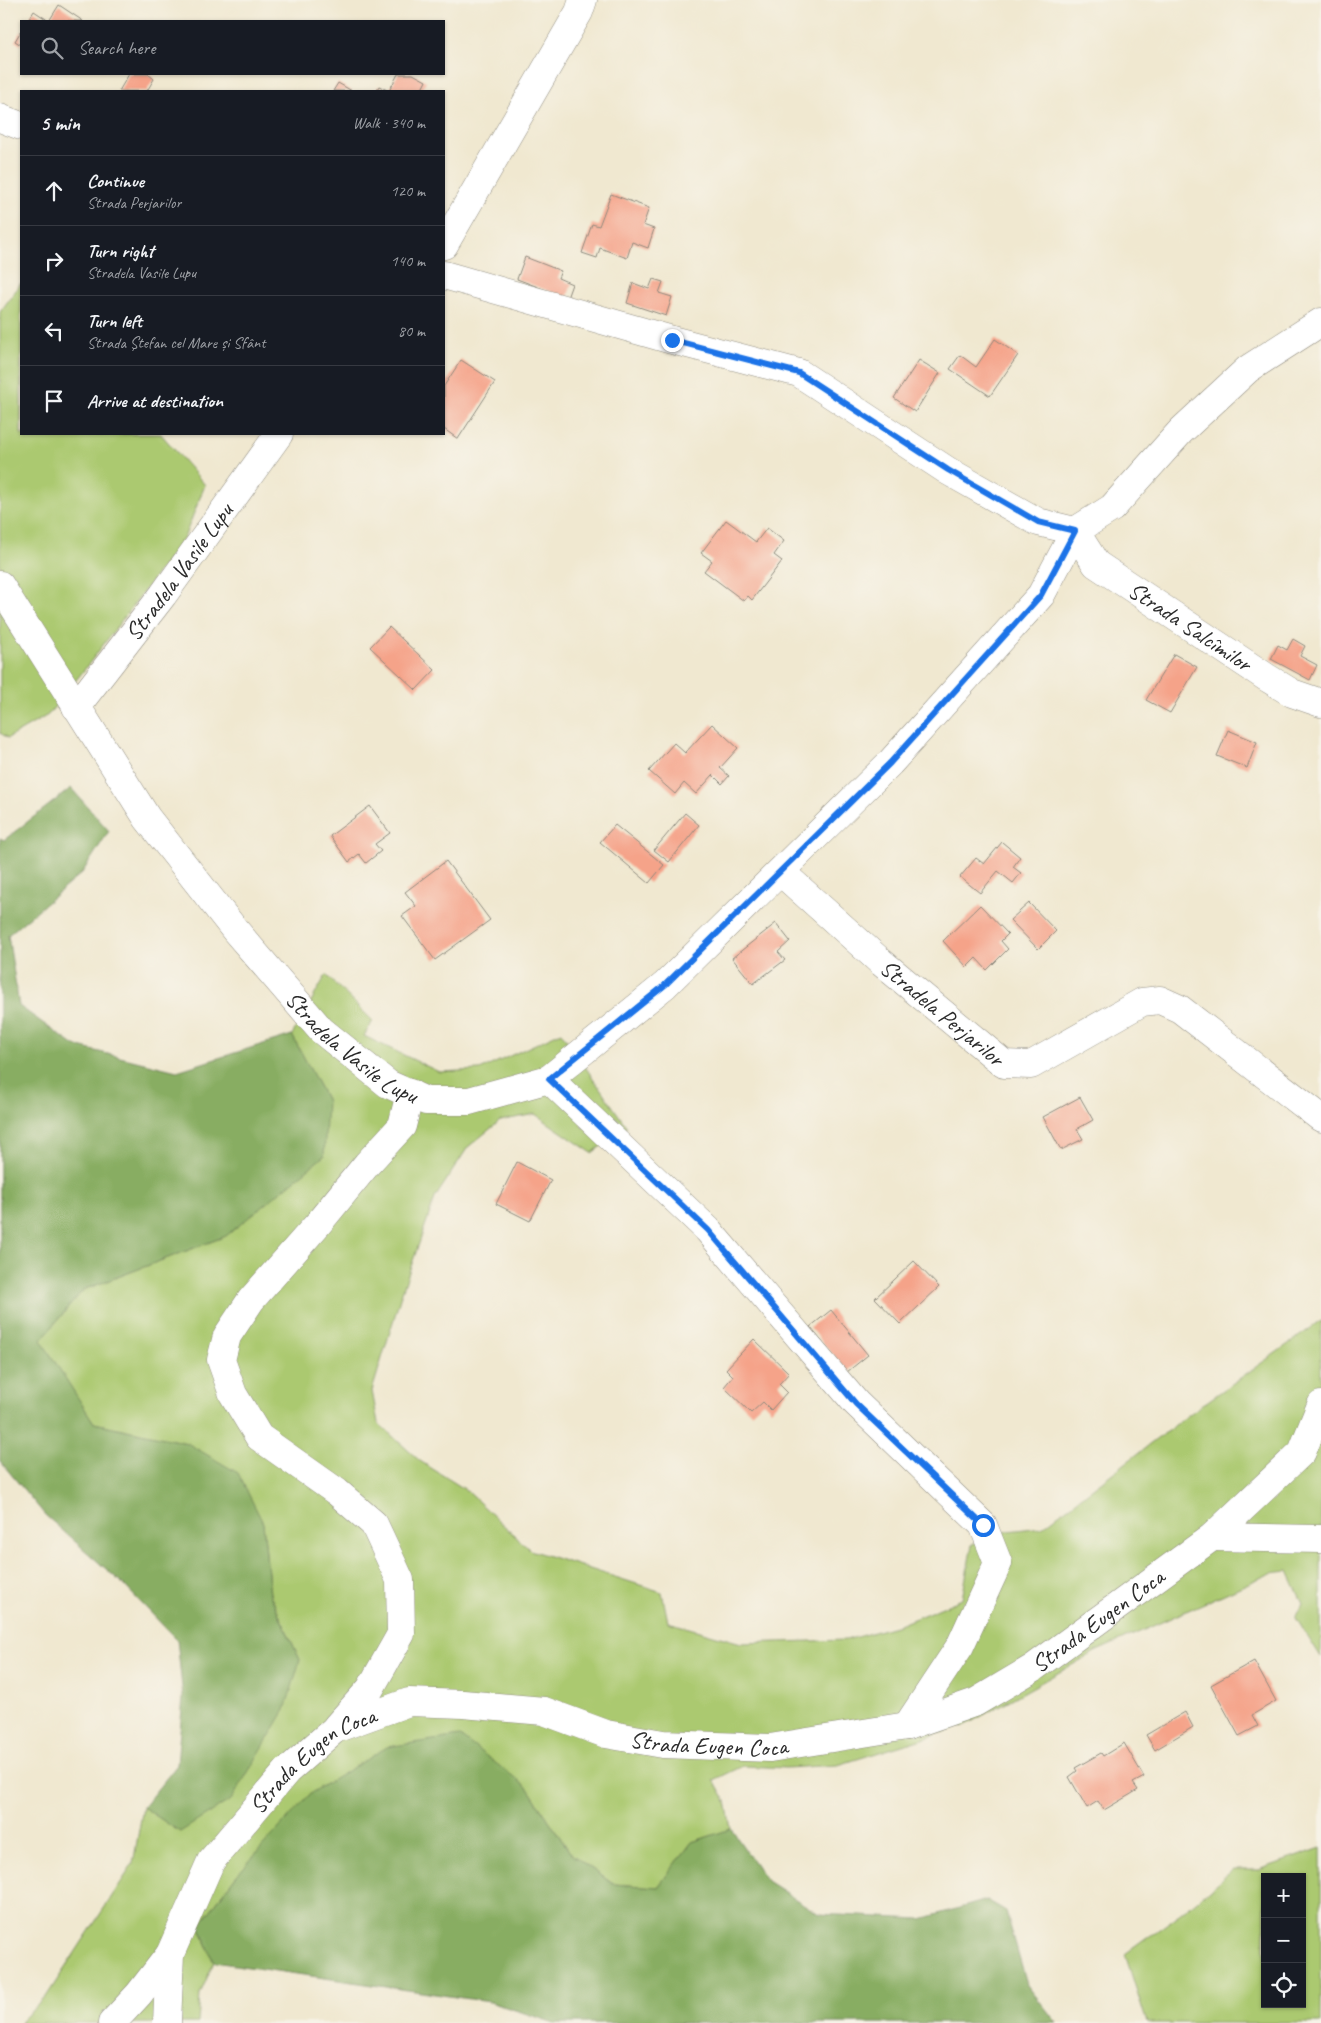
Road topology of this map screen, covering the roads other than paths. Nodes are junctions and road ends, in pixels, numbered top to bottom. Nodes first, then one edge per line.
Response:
1 (583, 0) edge
2 (0, 118) edge
3 (20, 126) edge
4 (445, 243) edge
5 (445, 276) edge
6 (1321, 322) edge
7 (278, 435) edge
8 (1075, 531) junction
9 (0, 585) edge
10 (1321, 703) edge
11 (76, 707) junction
12 (781, 872) junction
13 (549, 1079) junction
14 (410, 1094) junction
15 (1321, 1118) edge
16 (1321, 1405) edge
17 (1212, 1537) junction
18 (1321, 1539) edge
19 (907, 1726) junction
20 (334, 1729) junction
21 (170, 1954) junction
22 (112, 2023) edge
23 (167, 2023) edge

1 - 4 street
2 - 3 street
5 - 8 street
6 - 8 street
7 - 11 street, Stradela Vasile Lupu
8 - 10 street, Strada Salcîmilor
8 - 12 street, Stradela Vasile Lupu
9 - 11 street, Stradela Vasile Lupu
11 - 14 street, Stradela Vasile Lupu
12 - 13 street, Stradela Vasile Lupu
12 - 15 street, Stradela Perjarilor
13 - 14 street, Stradela Vasile Lupu
13 - 19 street
14 - 20 street
16 - 17 street, Strada Eugen Coca
17 - 18 street
17 - 19 street, Strada Eugen Coca
19 - 20 street, Strada Eugen Coca
20 - 21 street, Strada Eugen Coca
21 - 22 street
21 - 23 street, Strada Eugen Coca

